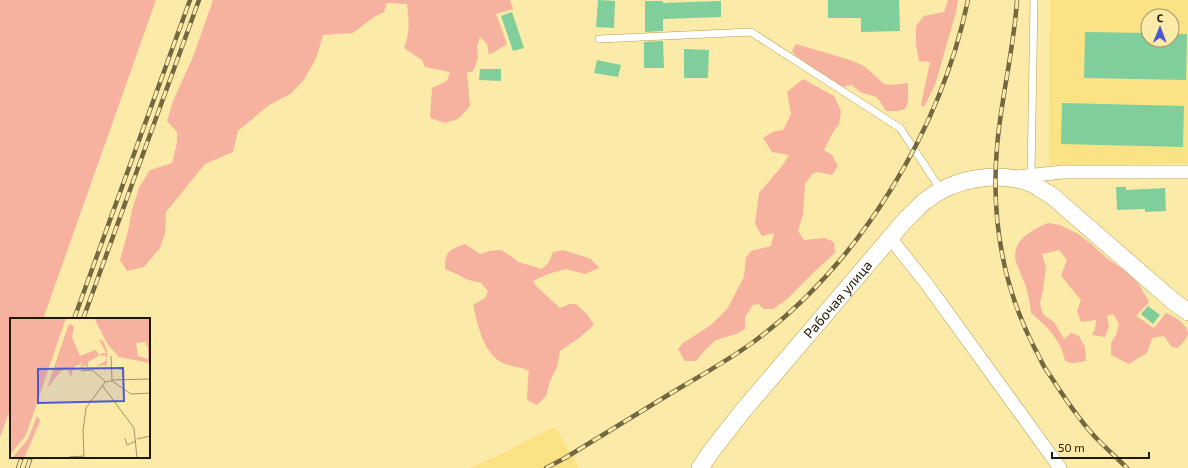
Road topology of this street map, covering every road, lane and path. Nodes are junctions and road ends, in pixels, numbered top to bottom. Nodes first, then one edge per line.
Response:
1 (1034, 0) edge
2 (599, 39) dead end
3 (1188, 172) edge
4 (1031, 176) junction
5 (1007, 177) junction
6 (941, 190) junction
7 (891, 239) junction
8 (1188, 312) edge
9 (700, 468) edge
10 (1060, 468) edge

1 - 4 lane
2 - 6 lane
3 - 4 street, Рабочая улица
4 - 5 street, Рабочая улица
5 - 6 street, Рабочая улица
5 - 8 street, Рабочая улица
6 - 7 street, Рабочая улица
7 - 9 street, Рабочая улица
7 - 10 street

